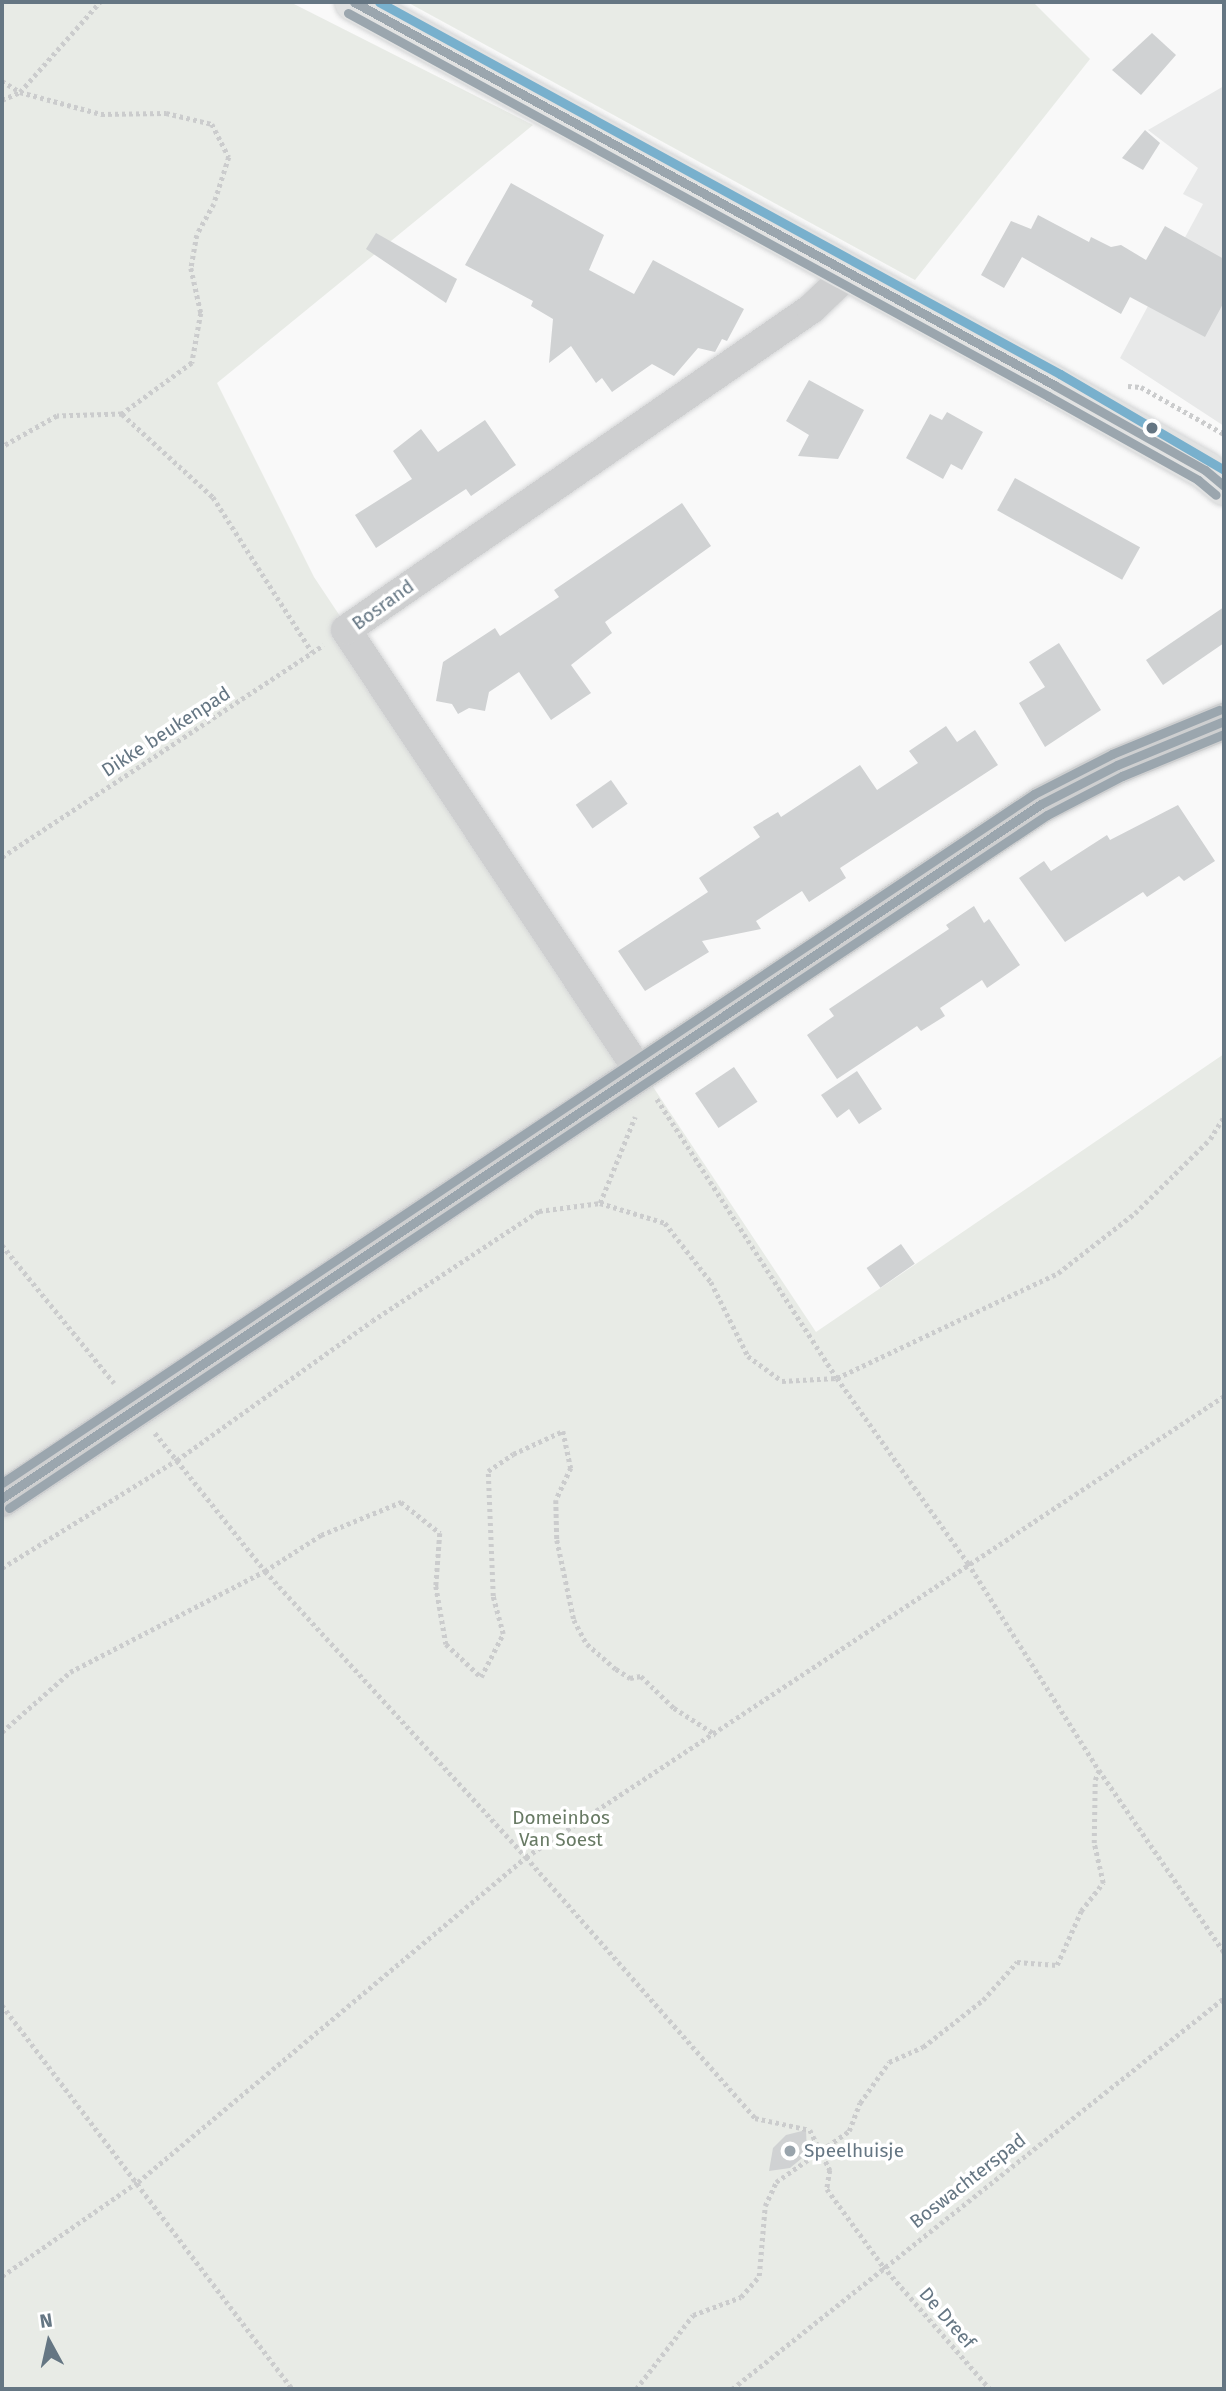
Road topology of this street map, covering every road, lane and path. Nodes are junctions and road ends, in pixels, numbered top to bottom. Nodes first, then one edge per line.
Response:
1 (100, 2) edge
2 (354, 2) edge
3 (2, 81) edge
4 (20, 92) junction
5 (2, 100) edge
6 (849, 273) junction
7 (122, 414) junction
8 (2, 447) edge
9 (1218, 478) edge
10 (346, 629) junction
11 (312, 652) junction
12 (1215, 727) edge
13 (2, 857) edge
14 (639, 1072) junction
15 (1224, 1117) edge
16 (600, 1203) junction
17 (2, 1245) edge
18 (837, 1378) junction
19 (1224, 1396) edge
20 (135, 1409) junction
21 (177, 1460) junction
22 (2, 1498) edge
23 (968, 1563) junction
24 (2, 1568) edge
25 (265, 1571) junction
26 (2, 1732) edge
27 (716, 1735) junction
28 (1099, 1770) junction
29 (526, 1857) junction
30 (1224, 1952) edge
31 (1224, 1998) edge
32 (2, 2005) edge
33 (821, 2151) junction
34 (138, 2182) junction
35 (883, 2266) junction
36 (2, 2276) edge
37 (292, 2389) edge
38 (636, 2389) edge
39 (732, 2389) edge
40 (990, 2389) edge

1 - 4 path
2 - 6 main road
3 - 4 path
4 - 5 path
4 - 7 path
6 - 9 main road
6 - 10 street, Bosrand
7 - 8 path
7 - 11 path
10 - 11 path, Dikke beukenpad
10 - 14 street, Bosrand
11 - 13 path, Dikke beukenpad
12 - 14 street
14 - 16 path
14 - 18 path
14 - 20 street
15 - 18 path
16 - 18 path
16 - 21 path
17 - 20 path
18 - 23 path
19 - 23 path
20 - 21 path
20 - 22 street
21 - 24 path
21 - 25 path
23 - 27 path
23 - 28 path
25 - 26 path
25 - 27 path
25 - 29 path
27 - 29 path
28 - 30 path
28 - 33 path
29 - 33 path
29 - 34 path
31 - 35 path, Boswachterspad
32 - 34 path
33 - 35 path, De Dreef
33 - 38 path
34 - 36 path
34 - 37 path
35 - 39 path, Boswachterspad
35 - 40 path, De Dreef

